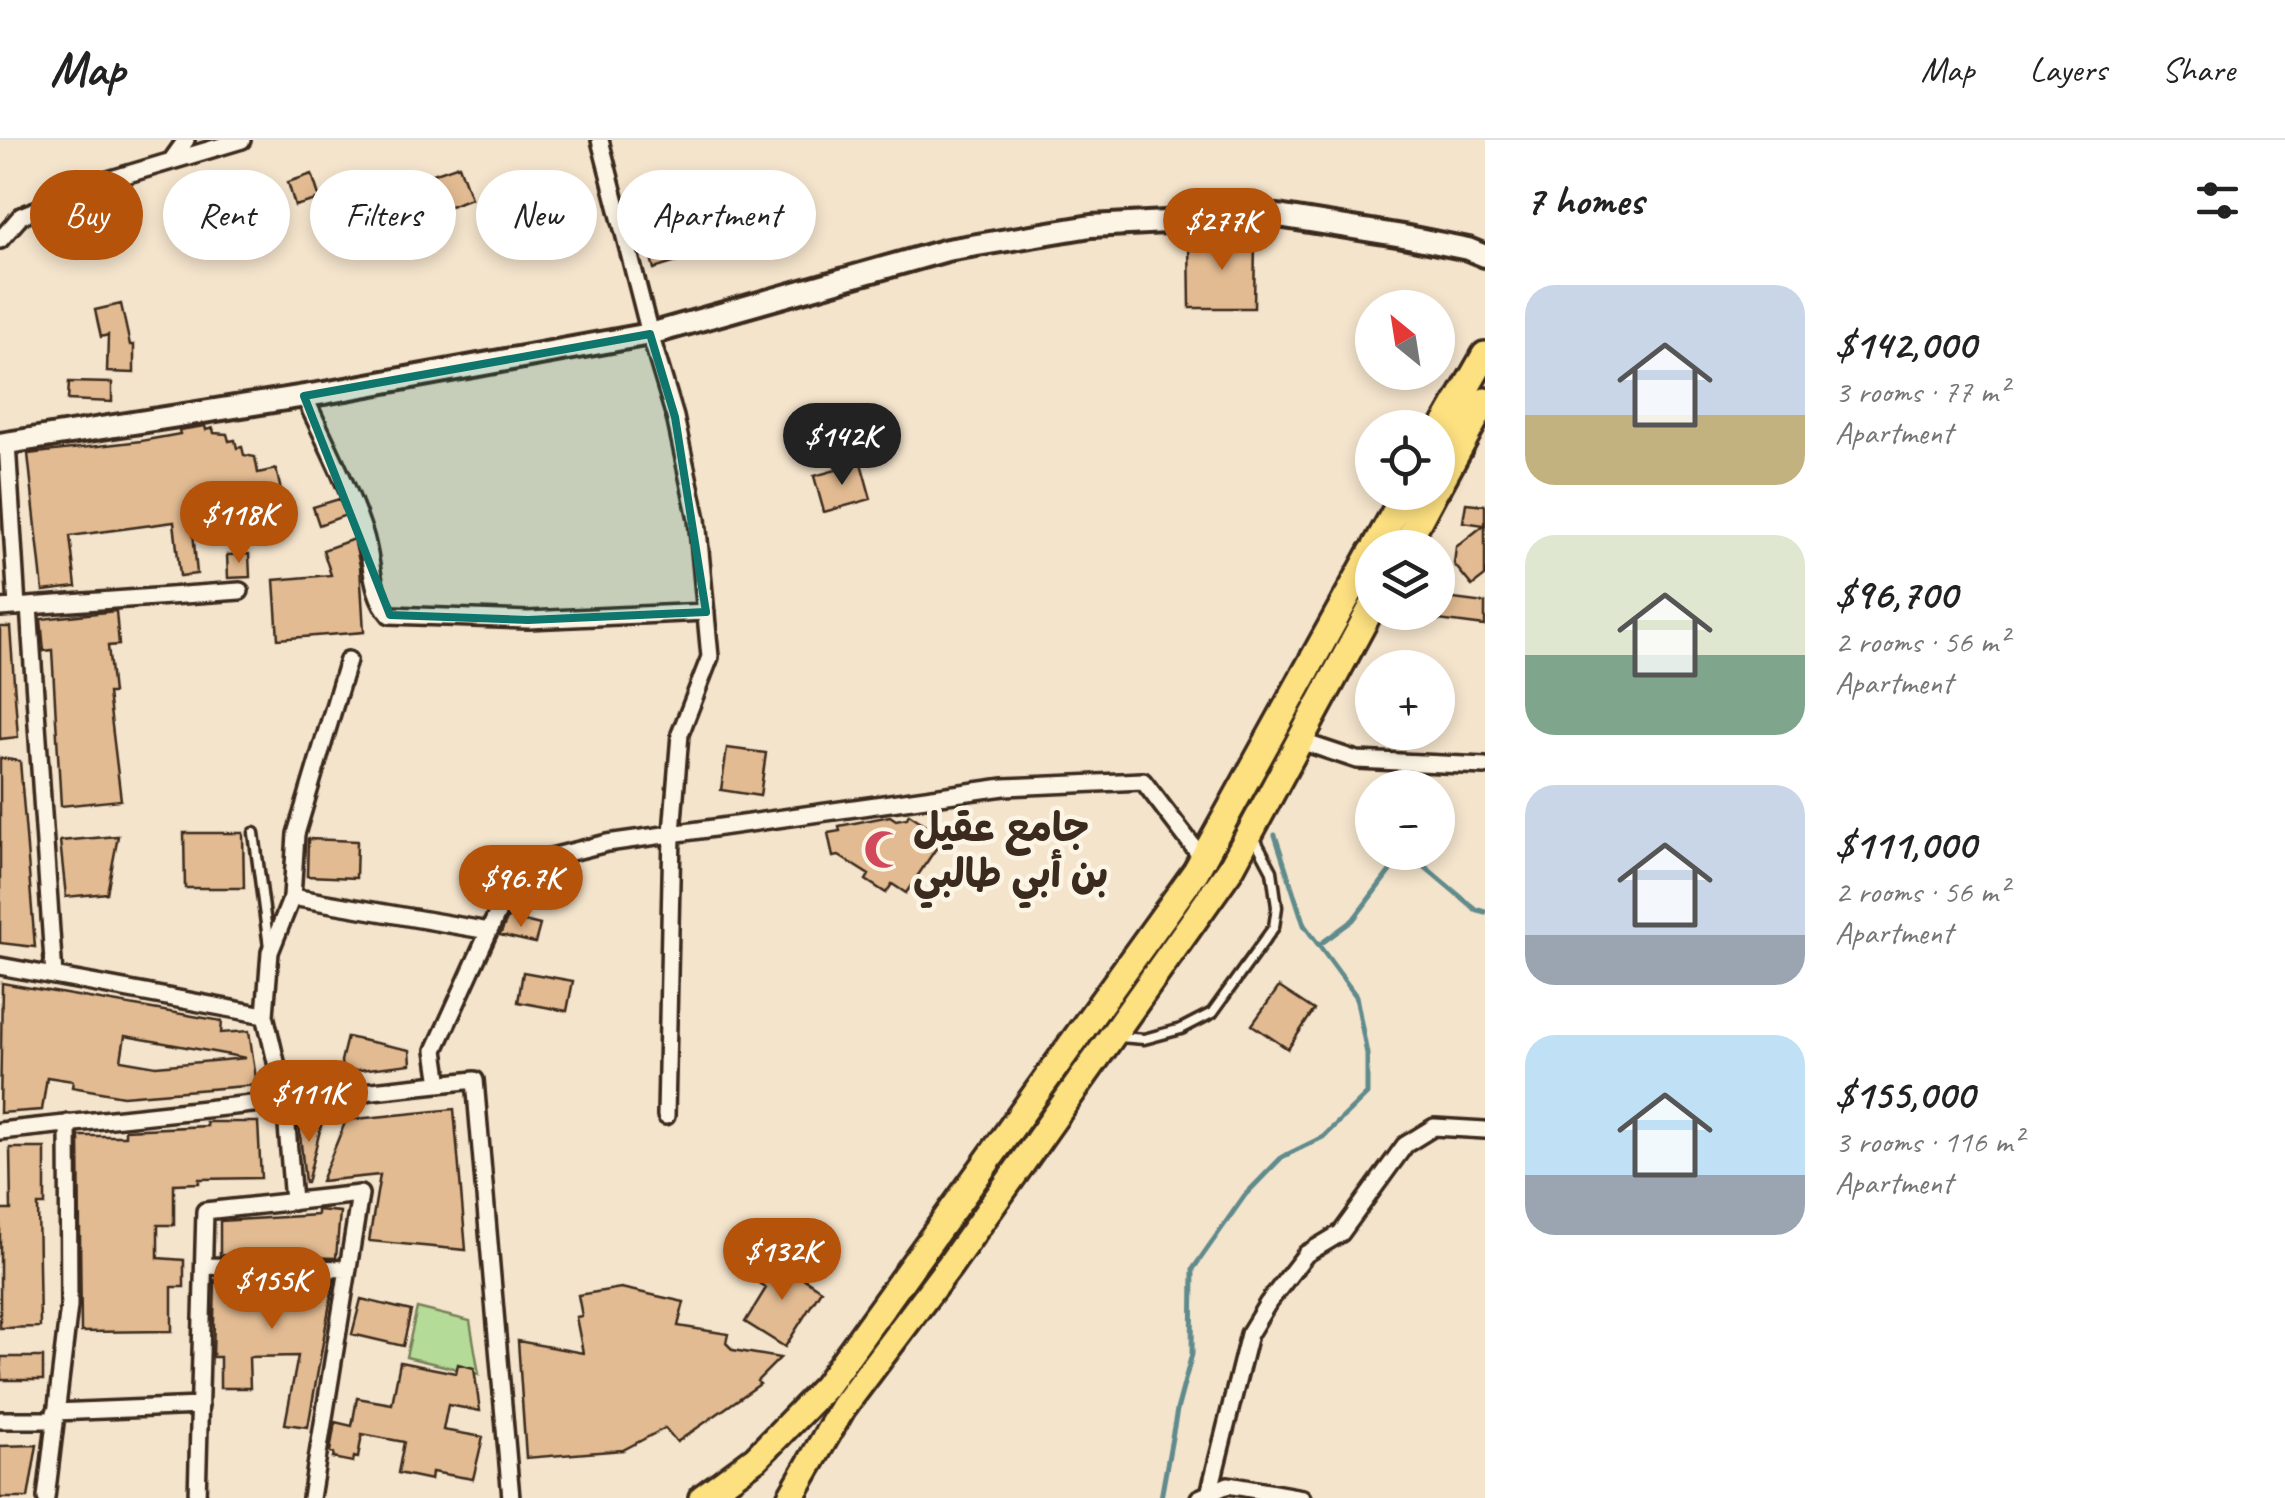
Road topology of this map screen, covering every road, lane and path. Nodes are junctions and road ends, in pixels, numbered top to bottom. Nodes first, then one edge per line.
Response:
1 (186, 140) edge
2 (242, 140) edge
3 (600, 140) edge
4 (171, 162) junction
5 (0, 240) edge
6 (1485, 256) edge
7 (650, 334) junction
8 (1485, 355) edge
9 (304, 396) junction
10 (1485, 401) edge
11 (1454, 410) edge
12 (4, 443) edge
13 (1455, 455) edge
14 (1355, 584) edge
15 (240, 591) dead end
16 (15, 607) edge
17 (706, 612) junction
18 (1360, 630) edge
19 (348, 660) dead end
20 (1300, 741) junction
21 (1485, 766) edge
22 (1250, 831) junction
23 (254, 833) dead end
24 (672, 834) junction
25 (1202, 858) junction
26 (292, 897) junction
27 (489, 931) junction
28 (270, 952) junction
29 (0, 966) edge
30 (54, 976) junction
31 (265, 1014) junction
32 (1111, 1036) junction
33 (440, 1084) junction
34 (285, 1100) junction
35 (666, 1116) dead end
36 (68, 1124) junction
37 (1485, 1130) edge
38 (0, 1131) edge
39 (294, 1202) junction
40 (204, 1266) junction
41 (348, 1269) junction
42 (200, 1406) junction
43 (55, 1416) junction
44 (0, 1420) edge
45 (1205, 1494) edge
46 (46, 1498) edge
47 (197, 1498) edge
48 (311, 1498) edge
49 (510, 1498) edge
50 (702, 1498) edge
51 (790, 1498) edge
52 (1302, 1498) edge

1 - 4 street
2 - 4 street
3 - 7 street
4 - 5 street
6 - 7 street
7 - 9 street
7 - 17 street
8 - 11 main road
9 - 12 street
9 - 17 street
10 - 13 main road
12 - 16 street
14 - 25 main road
15 - 16 street
16 - 30 street
17 - 24 street
18 - 20 main road
19 - 26 street
20 - 21 street
20 - 22 main road
22 - 32 main road
22 - 32 lane
23 - 28 lane
24 - 25 street
24 - 27 street
24 - 35 street
25 - 50 main road
26 - 27 street
26 - 28 street
27 - 33 street
28 - 31 street
29 - 30 street
30 - 31 street
31 - 34 street
32 - 51 main road
33 - 34 street
33 - 49 street
34 - 36 street
34 - 39 street
36 - 38 street
36 - 43 street
37 - 45 street
39 - 40 street
39 - 41 street
40 - 41 street
40 - 42 street
41 - 48 street
42 - 43 street
42 - 47 street
43 - 44 street
43 - 46 street
45 - 52 street

